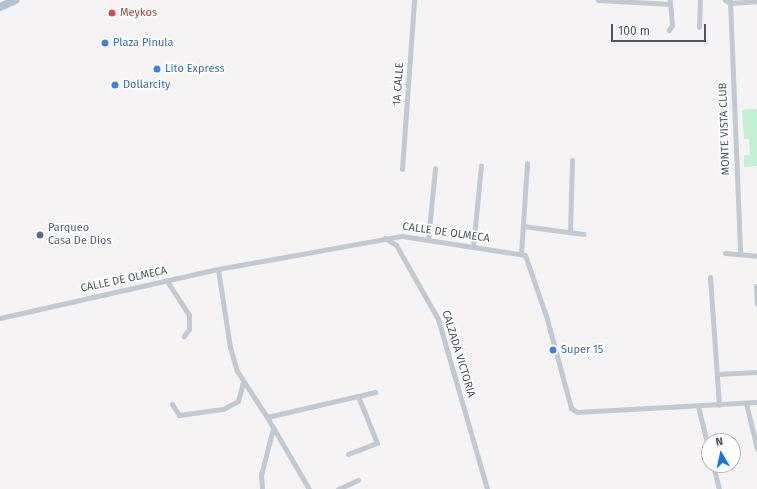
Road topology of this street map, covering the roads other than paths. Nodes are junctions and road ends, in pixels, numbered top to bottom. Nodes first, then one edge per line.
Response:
1 (16, 0) edge
2 (414, 0) edge
3 (598, 0) edge
4 (700, 0) edge
5 (728, 1) edge
6 (757, 1) edge
7 (670, 2) edge
8 (0, 7) edge
9 (699, 26) dead end
10 (669, 30) dead end
11 (572, 160) dead end
12 (527, 163) dead end
13 (481, 165) dead end
14 (435, 168) dead end
15 (402, 169) dead end
16 (523, 226) junction
17 (570, 232) junction
18 (583, 234) dead end
19 (385, 238) junction
20 (428, 240) junction
21 (473, 247) junction
22 (725, 253) dead end
23 (521, 254) junction
24 (740, 254) junction
25 (757, 256) edge
26 (218, 269) junction
27 (710, 277) dead end
28 (167, 281) junction
29 (756, 286) dead end
30 (757, 304) edge
31 (0, 318) edge
32 (184, 336) dead end
33 (757, 372) edge
34 (717, 374) junction
35 (243, 382) junction
36 (375, 392) dead end
37 (358, 396) junction
38 (757, 402) edge
39 (746, 403) junction
40 (172, 404) dead end
41 (719, 404) junction
42 (698, 406) junction
43 (267, 417) junction
44 (273, 428) junction
45 (705, 433) edge
46 (757, 449) edge
47 (348, 454) dead end
48 (715, 473) edge
49 (358, 480) dead end
50 (262, 489) edge
51 (309, 489) edge
52 (338, 489) edge
53 (487, 489) edge
54 (718, 489) edge

1 - 8 main road
2 - 15 street, 1A CALLE
3 - 7 street
4 - 9 street
5 - 6 street, MONTE VISTA CLUB
5 - 24 street, MONTE VISTA CLUB
7 - 10 street
11 - 17 street
12 - 16 street
13 - 21 street
14 - 20 street
16 - 17 street
16 - 23 street
17 - 18 street
19 - 20 street, CALLE DE OLMECA
19 - 26 street, CALLE DE OLMECA
19 - 53 street, CALZADA VICTORIA
20 - 21 street, CALLE DE OLMECA
21 - 23 street, CALLE DE OLMECA
22 - 24 street
23 - 42 street
24 - 25 street
26 - 28 street, CALLE DE OLMECA
26 - 35 street
27 - 34 street
28 - 31 street, CALLE DE OLMECA
28 - 32 street
29 - 30 street
33 - 34 street
34 - 41 street
35 - 40 street
35 - 43 street
36 - 37 street
37 - 43 street
37 - 47 street
38 - 39 street
39 - 41 street
39 - 46 street
41 - 42 street
42 - 45 street
43 - 44 street
44 - 50 street
44 - 51 street
48 - 54 street
49 - 52 street

